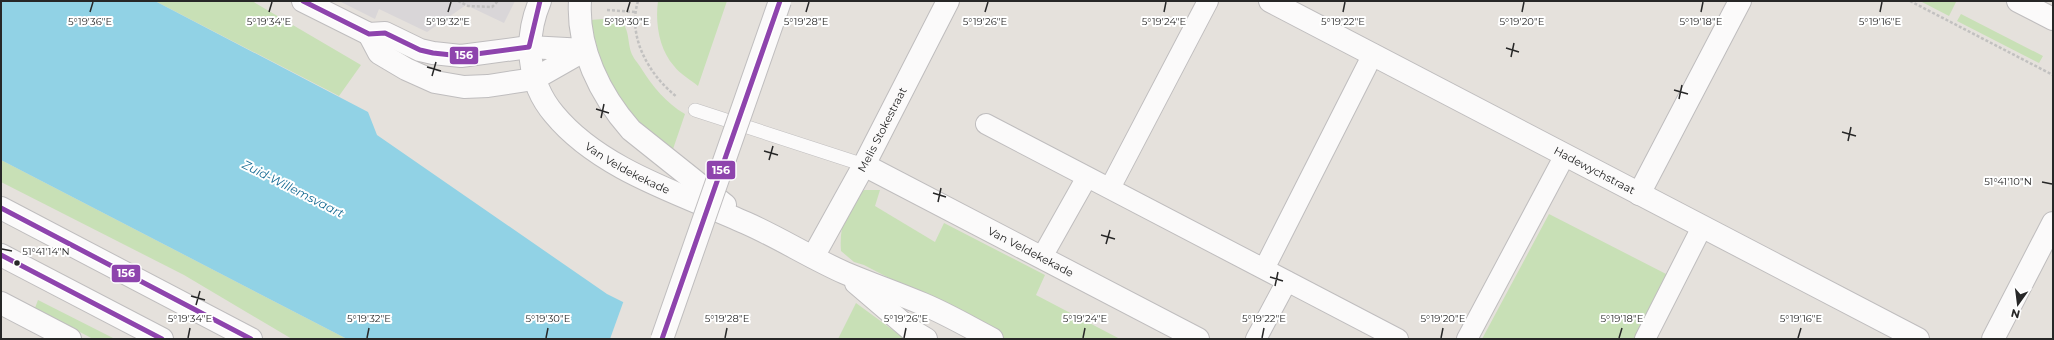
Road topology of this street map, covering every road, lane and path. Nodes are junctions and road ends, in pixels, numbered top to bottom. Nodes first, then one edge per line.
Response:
1 (303, 1) edge
2 (458, 1) edge
3 (498, 1) edge
4 (540, 1) edge
5 (580, 1) edge
6 (638, 1) edge
7 (780, 1) edge
8 (948, 1) edge
9 (1208, 1) edge
10 (1270, 1) edge
11 (1740, 1) edge
12 (1910, 1) edge
13 (2018, 1) edge
14 (1305, 9) edge
15 (2053, 19) edge
16 (369, 34) junction
17 (529, 47) junction
18 (585, 50) junction
19 (1373, 54) junction
20 (2053, 75) edge
21 (534, 79) junction
22 (695, 110) joint
23 (986, 124) dead end
24 (1565, 155) junction
25 (864, 165) junction
26 (1088, 177) junction
27 (1110, 188) junction
28 (1640, 194) junction
29 (1, 208) edge
30 (748, 223) junction
31 (2053, 223) edge
32 (1702, 227) junction
33 (1, 255) edge
34 (813, 257) junction
35 (1042, 257) junction
36 (1264, 269) junction
37 (845, 273) junction
38 (1287, 281) junction
39 (1, 303) edge
40 (1906, 336) edge
41 (70, 339) edge
42 (162, 339) edge
43 (251, 339) edge
44 (662, 339) edge
45 (926, 339) edge
46 (992, 339) edge
47 (1198, 339) edge
48 (1256, 339) edge
49 (1398, 339) edge
50 (1467, 339) edge
51 (1645, 339) edge
52 (1993, 339) edge

1 - 16 main road
2 - 3 path
4 - 17 main road
5 - 18 main road, Van Veldekekade
6 - 22 path
7 - 44 main road, bridge
8 - 25 main road, Melis Stokestraat
9 - 27 street
10 - 14 main road, Hadewychstraat
11 - 28 main road
12 - 20 path
13 - 15 main road
14 - 19 main road, Hadewychstraat
16 - 17 main road
16 - 21 main road
17 - 18 main road
17 - 21 main road, Van Veldekekade
18 - 21 main road
18 - 30 main road, Van Veldekekade
19 - 24 main road, Hadewychstraat
19 - 36 street
21 - 30 main road, Van Veldekekade
22 - 25 lane
23 - 26 street
24 - 28 main road, Hadewychstraat
24 - 50 street
25 - 34 main road, Melis Stokestraat
25 - 35 main road, Van Veldekekade
26 - 27 street
26 - 35 street
27 - 36 street
28 - 32 main road, Hadewychstraat
29 - 43 main road
30 - 34 main road, Van Veldekekade
31 - 52 main road
32 - 40 main road, Hadewychstraat
32 - 51 street
33 - 42 main road
34 - 37 main road, Van Veldekekade
35 - 47 main road, Van Veldekekade
36 - 38 street
37 - 45 main road
37 - 46 main road, Van Veldekekade
38 - 48 street
38 - 49 street
39 - 41 main road

